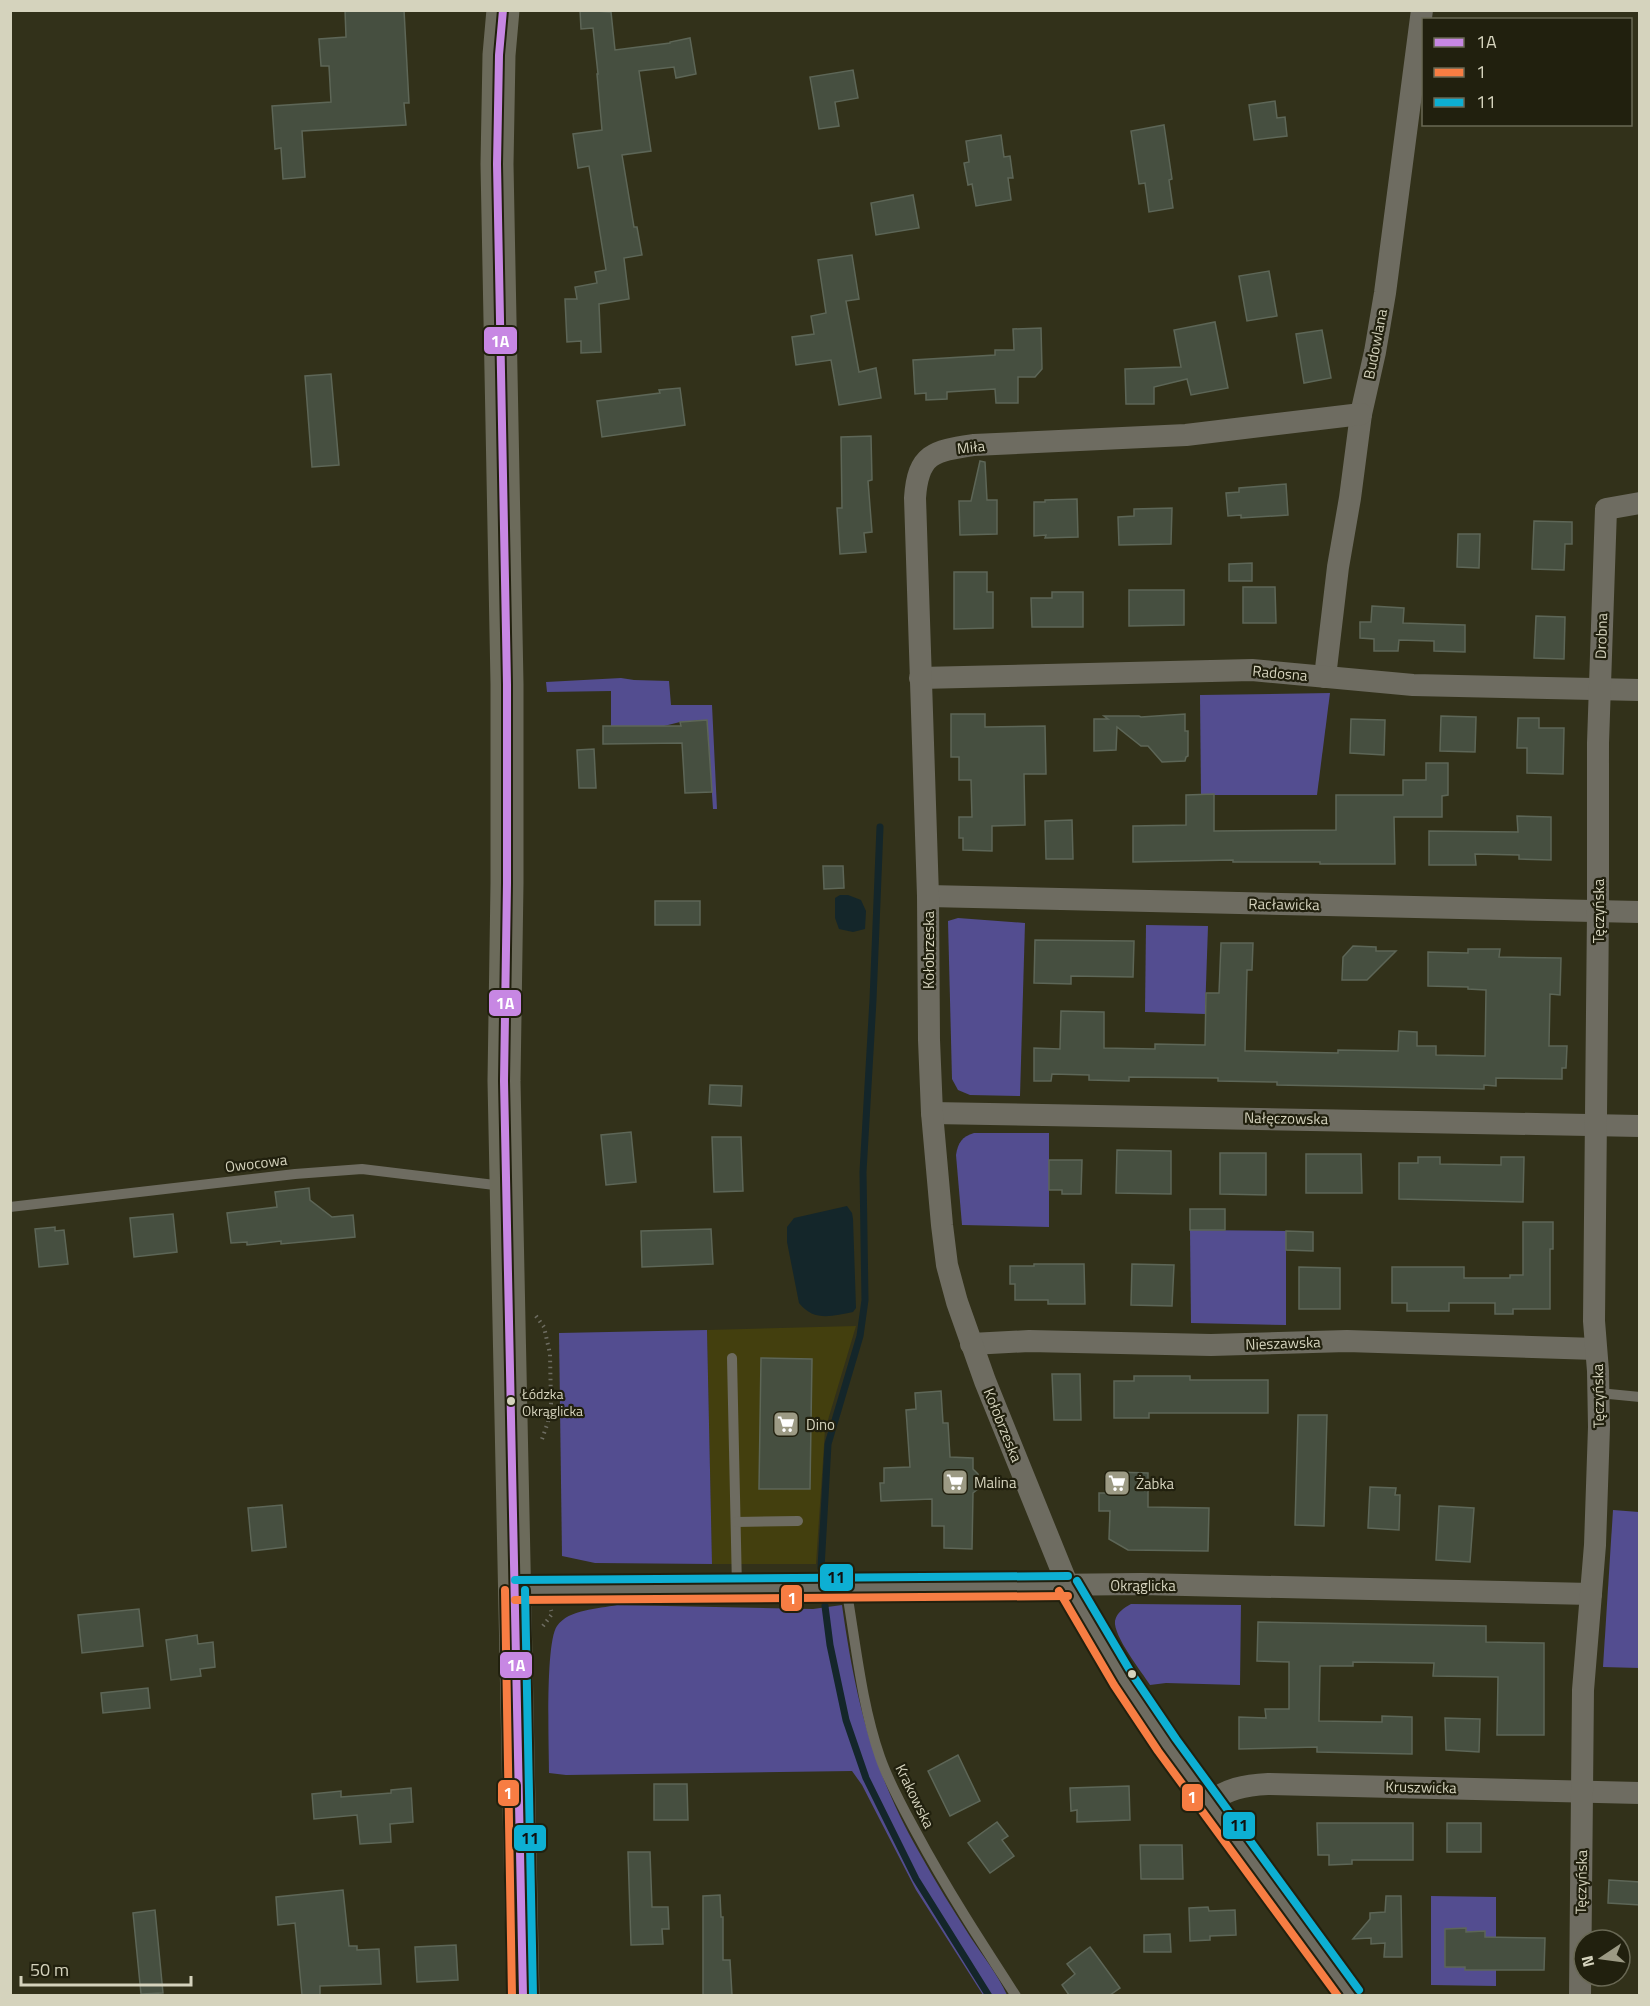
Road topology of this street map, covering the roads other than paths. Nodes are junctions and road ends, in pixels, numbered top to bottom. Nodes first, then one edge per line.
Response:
1 (503, 10) edge
2 (1422, 10) edge
3 (1360, 414) junction
4 (1640, 503) edge
5 (1325, 677) junction
6 (920, 678) junction
7 (1599, 689) junction
8 (1640, 690) edge
9 (1599, 797) joint
10 (924, 800) joint
11 (928, 896) junction
12 (1598, 910) junction
13 (1640, 912) edge
14 (932, 1113) junction
15 (1596, 1124) junction
16 (1640, 1125) edge
17 (506, 1187) junction
18 (10, 1207) edge
19 (971, 1344) junction
20 (1596, 1349) junction
21 (732, 1358) dead end
22 (1599, 1394) junction
23 (1640, 1397) edge
24 (798, 1521) dead end
25 (736, 1522) junction
26 (1068, 1586) junction
27 (846, 1587) junction
28 (737, 1588) junction
29 (515, 1590) junction
30 (1591, 1594) junction
31 (1582, 1791) junction
32 (1640, 1793) edge
33 (1208, 1803) junction
34 (523, 1995) edge
35 (1016, 1995) edge
36 (1351, 1995) edge
37 (1580, 1995) edge

1 - 17 main road
2 - 3 street, Budowlana
3 - 5 street, Budowlana
3 - 6 street, Miła
4 - 7 street, Drobna
5 - 6 street, Radosna
5 - 7 street, Radosna
6 - 10 street, Miła
7 - 8 street, Radosna
7 - 9 street, Drobna
9 - 12 street, Tęczyńska
10 - 11 street, Kołobrzeska
11 - 12 street, Racławicka
11 - 14 street, Kołobrzeska
12 - 13 street, Racławicka
12 - 15 street, Tęczyńska
14 - 15 street, Nałęczowska
14 - 19 street, Kołobrzeska
15 - 16 street, Nałęczowska
15 - 20 street, Tęczyńska
17 - 18 lane, Owocowa
17 - 29 main road
19 - 20 street, Nieszawska
19 - 26 street, Kołobrzeska
20 - 22 street, Tęczyńska
21 - 25 lane
22 - 23 lane
22 - 30 street, Tęczyńska
24 - 25 lane
25 - 28 lane
26 - 27 street, Okrąglicka
26 - 30 street, Okrąglicka
26 - 33 street, Kołobrzeska
27 - 28 street, Okrąglicka
27 - 35 lane, Krakowska
28 - 29 street, Okrąglicka
29 - 34 main road
30 - 31 street, Tęczyńska
31 - 32 street, Kruszwicka
31 - 33 street, Kruszwicka
31 - 37 street, Tęczyńska
33 - 36 street, Kołobrzeska

